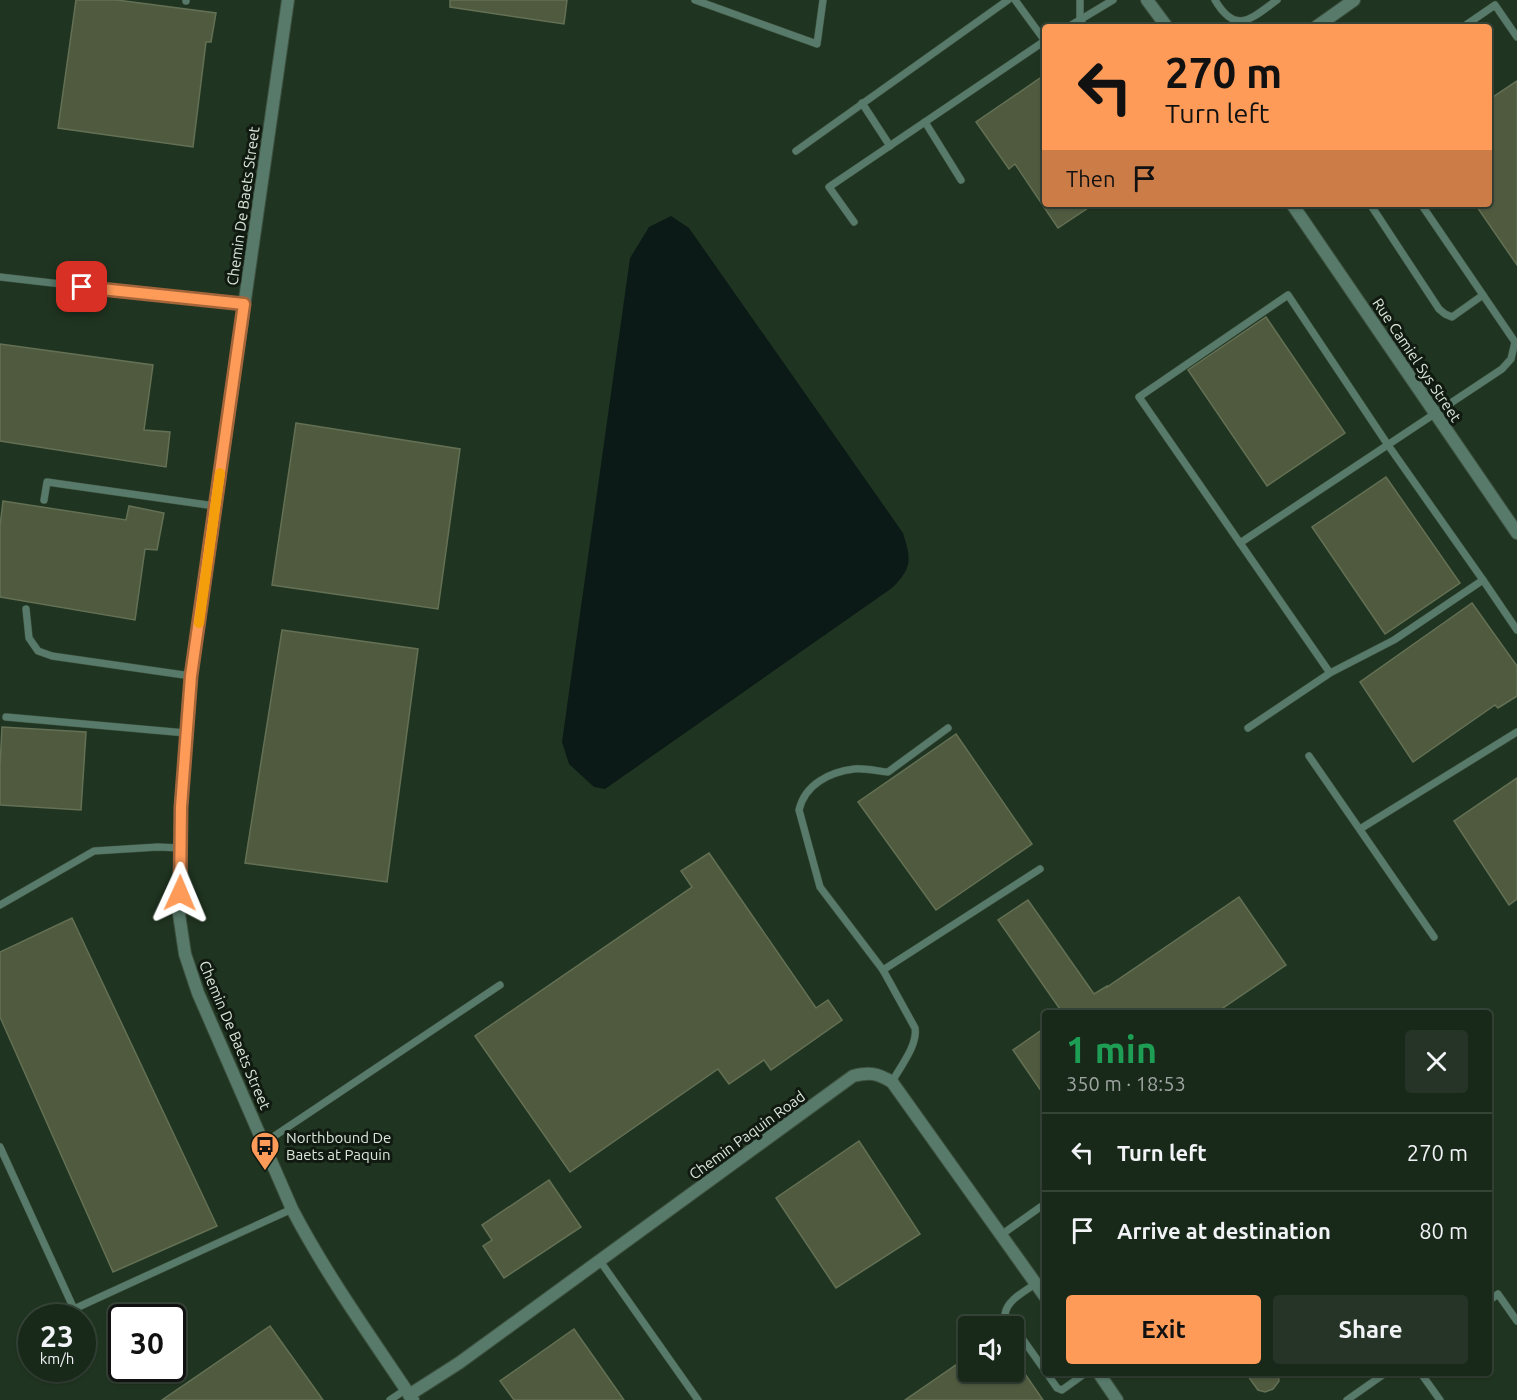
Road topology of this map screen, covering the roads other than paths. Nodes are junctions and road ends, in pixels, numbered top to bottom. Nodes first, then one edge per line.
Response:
1 (288, 0) edge
2 (694, 0) edge
3 (823, 0) edge
4 (1008, 0) edge
5 (1015, 0) edge
6 (1080, 0) edge
7 (1113, 0) edge
8 (1147, 0) edge
9 (1215, 0) edge
10 (1277, 0) edge
11 (1354, 0) edge
12 (1083, 24) edge
13 (1165, 24) edge
14 (1320, 24) edge
15 (1467, 24) edge
16 (1042, 36) edge
17 (1517, 36) edge
18 (1042, 42) edge
19 (862, 103) junction
20 (925, 122) junction
21 (890, 146) junction
22 (796, 151) dead end
23 (961, 180) dead end
24 (1295, 207) edge
25 (1372, 207) edge
26 (1423, 207) edge
27 (854, 222) dead end
28 (0, 277) edge
29 (1483, 295) junction
30 (244, 304) junction
31 (1435, 415) junction
32 (1388, 445) junction
33 (44, 500) dead end
34 (215, 506) junction
35 (1517, 533) edge
36 (1240, 543) junction
37 (1483, 580) junction
38 (26, 609) dead end
39 (1517, 630) edge
40 (1330, 673) junction
41 (191, 676) junction
42 (6, 717) dead end
43 (948, 728) dead end
44 (1248, 728) dead end
45 (1517, 732) edge
46 (186, 733) junction
47 (1308, 756) dead end
48 (1360, 829) junction
49 (180, 848) junction
50 (1040, 869) dead end
51 (0, 905) edge
52 (1434, 937) dead end
53 (883, 970) junction
54 (500, 985) dead end
55 (892, 1082) junction
56 (264, 1143) junction
57 (0, 1147) edge
58 (1042, 1206) edge
59 (292, 1209) junction
60 (1001, 1235) junction
61 (600, 1261) junction
62 (1035, 1284) junction
63 (1042, 1293) edge
64 (1492, 1298) edge
65 (1006, 1316) edge
66 (1517, 1321) edge
67 (1024, 1341) edge
68 (1042, 1366) edge
69 (1049, 1376) edge
70 (1081, 1376) edge
71 (1101, 1376) edge
72 (1381, 1376) edge
73 (1423, 1376) edge
74 (409, 1395) edge
75 (390, 1400) edge
76 (698, 1400) edge
77 (1118, 1400) edge
78 (1347, 1400) edge
79 (1440, 1400) edge

1 - 30 street, Chemin De Baets Street
2 - 3 lane
4 - 19 lane
5 - 16 lane
6 - 12 lane
7 - 12 lane
8 - 13 street
9 - 10 lane
11 - 14 street
15 - 17 lane
18 - 20 lane
19 - 21 lane
19 - 22 lane
20 - 21 lane
20 - 23 lane
21 - 27 lane
24 - 31 street, Rue Camiel Sys Street
25 - 29 lane
26 - 29 lane
28 - 30 lane
29 - 31 lane
30 - 34 street, Chemin De Baets Street
31 - 32 lane
31 - 35 street, Rue Camiel Sys Street
32 - 36 lane
32 - 36 lane
32 - 37 lane
33 - 34 lane
34 - 41 street, Chemin De Baets Street
36 - 40 lane
37 - 39 lane
37 - 40 lane
38 - 41 lane
40 - 44 lane
41 - 46 street, Chemin De Baets Street
42 - 46 lane
43 - 53 lane
45 - 48 lane
46 - 49 street, Chemin De Baets Street
47 - 48 lane
48 - 52 lane
49 - 51 lane
49 - 56 street, Chemin De Baets Street
50 - 53 lane
53 - 55 lane
54 - 56 lane
55 - 60 street
55 - 61 street, Chemin Paquin Road
56 - 59 street, Chemin De Baets Street
57 - 59 lane
58 - 60 lane
59 - 74 street, Chemin De Baets Street
60 - 62 street
61 - 74 street, Chemin Paquin Road
61 - 76 lane
62 - 63 street
62 - 65 lane
64 - 66 lane
67 - 68 lane
69 - 70 lane
71 - 77 street
72 - 78 lane
73 - 79 lane
74 - 75 lane

